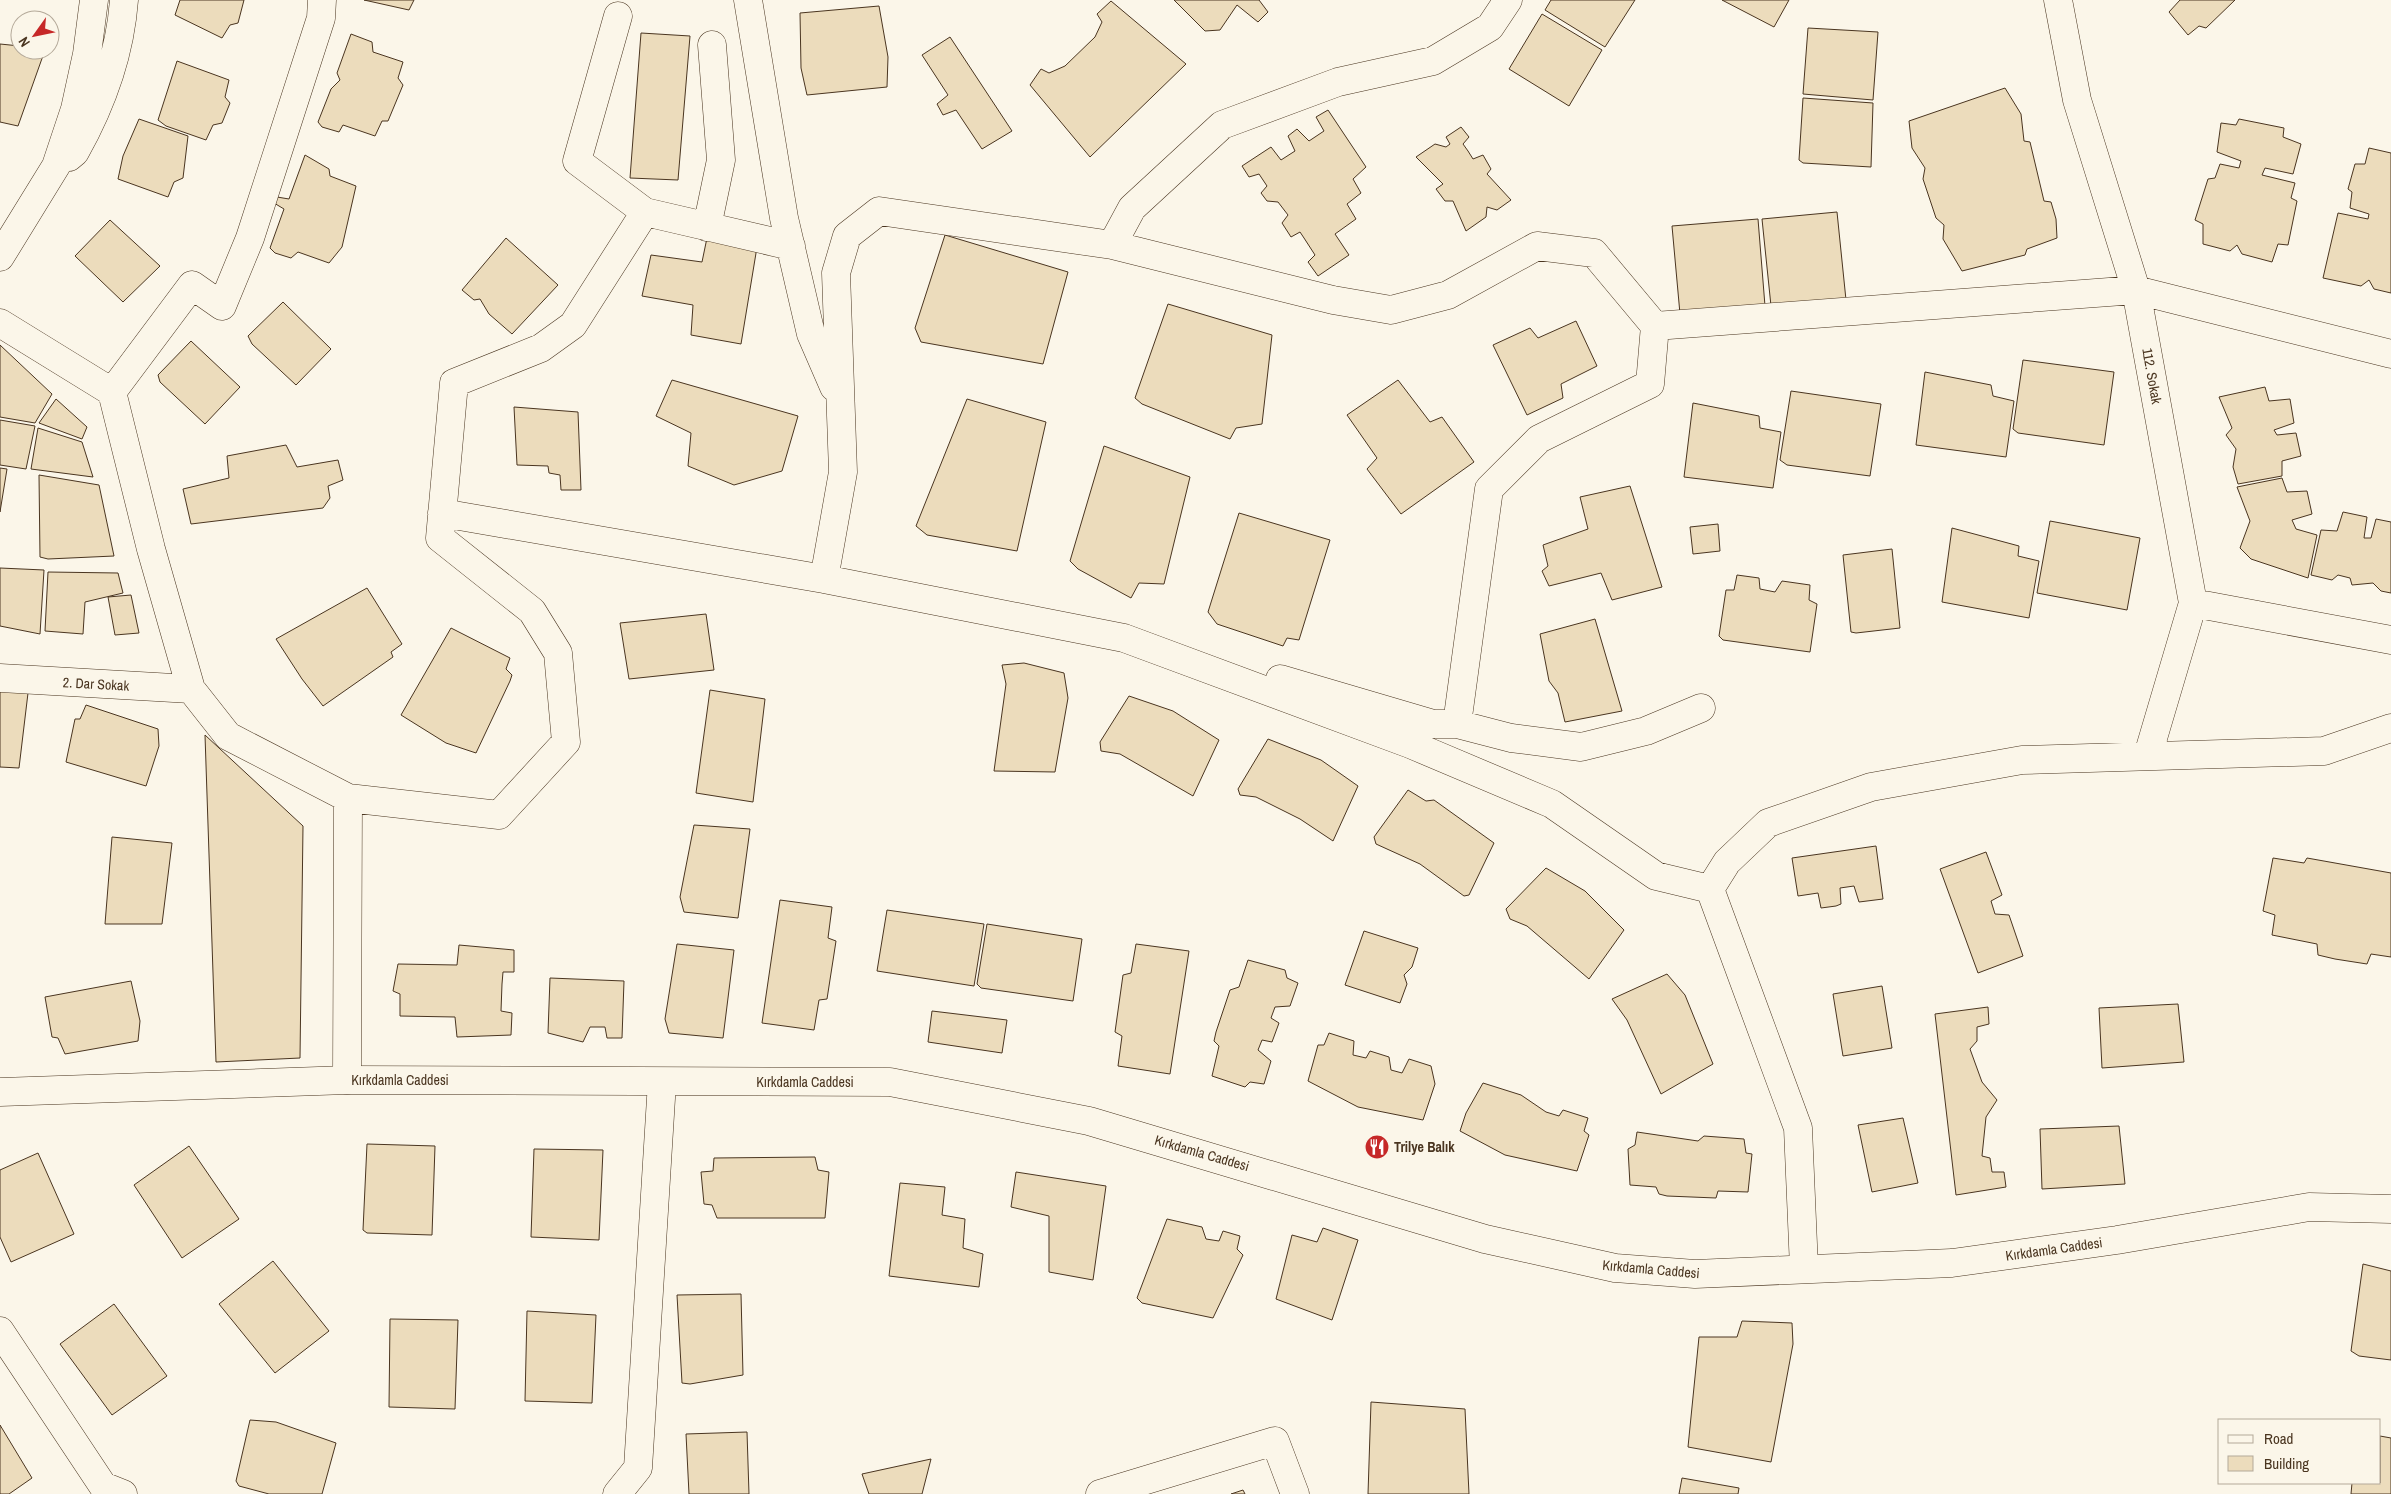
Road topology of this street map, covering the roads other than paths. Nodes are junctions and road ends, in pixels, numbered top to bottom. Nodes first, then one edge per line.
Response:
1 (94, 0) edge
2 (124, 0) edge
3 (322, 0) edge
4 (748, 0) edge
5 (1508, 0) edge
6 (2058, 0) edge
7 (618, 16) dead end
8 (712, 45) dead end
9 (56, 166) junction
10 (645, 212) junction
11 (707, 227) junction
12 (1112, 245) junction
13 (791, 246) junction
14 (0, 258) edge
15 (2136, 290) junction
16 (0, 323) edge
17 (1655, 326) junction
18 (2391, 354) edge
19 (112, 392) junction
20 (840, 402) junction
21 (442, 513) junction
22 (824, 579) junction
23 (2193, 603) junction
24 (1124, 638) junction
25 (2391, 640) edge
26 (0, 678) edge
27 (191, 689) junction
28 (1701, 708) dead end
29 (1457, 724) junction
30 (2391, 728) edge
31 (2148, 755) junction
32 (348, 798) junction
33 (1710, 889) junction
34 (347, 1080) junction
35 (662, 1082) junction
36 (0, 1092) edge
37 (2391, 1209) edge
38 (1804, 1268) junction
39 (0, 1331) edge
40 (107, 1491) edge
41 (617, 1494) edge
42 (1100, 1494) edge
43 (1295, 1494) edge

1 - 9 street
2 - 9 street
3 - 19 street
4 - 13 street
5 - 12 street
6 - 15 street, 112. Sokak
7 - 10 street
8 - 11 street
9 - 14 street
10 - 11 street
10 - 21 street
11 - 13 street
12 - 17 street
12 - 20 street
13 - 20 street
15 - 17 street
15 - 18 street
15 - 23 street, 112. Sokak
16 - 19 street
17 - 29 street
19 - 27 street
20 - 22 street
21 - 22 street
21 - 32 street
22 - 24 street
23 - 25 street
23 - 31 street, 112. Sokak
24 - 29 street
24 - 33 street
26 - 27 street, 2. Dar Sokak
27 - 32 street
28 - 29 street
30 - 31 street
31 - 33 street
32 - 34 street
33 - 38 street
34 - 35 street, Kırkdamla Caddesi
34 - 36 street, Kırkdamla Caddesi
35 - 38 street, Kırkdamla Caddesi
35 - 41 street
37 - 38 street, Kırkdamla Caddesi
39 - 40 street
42 - 43 street

